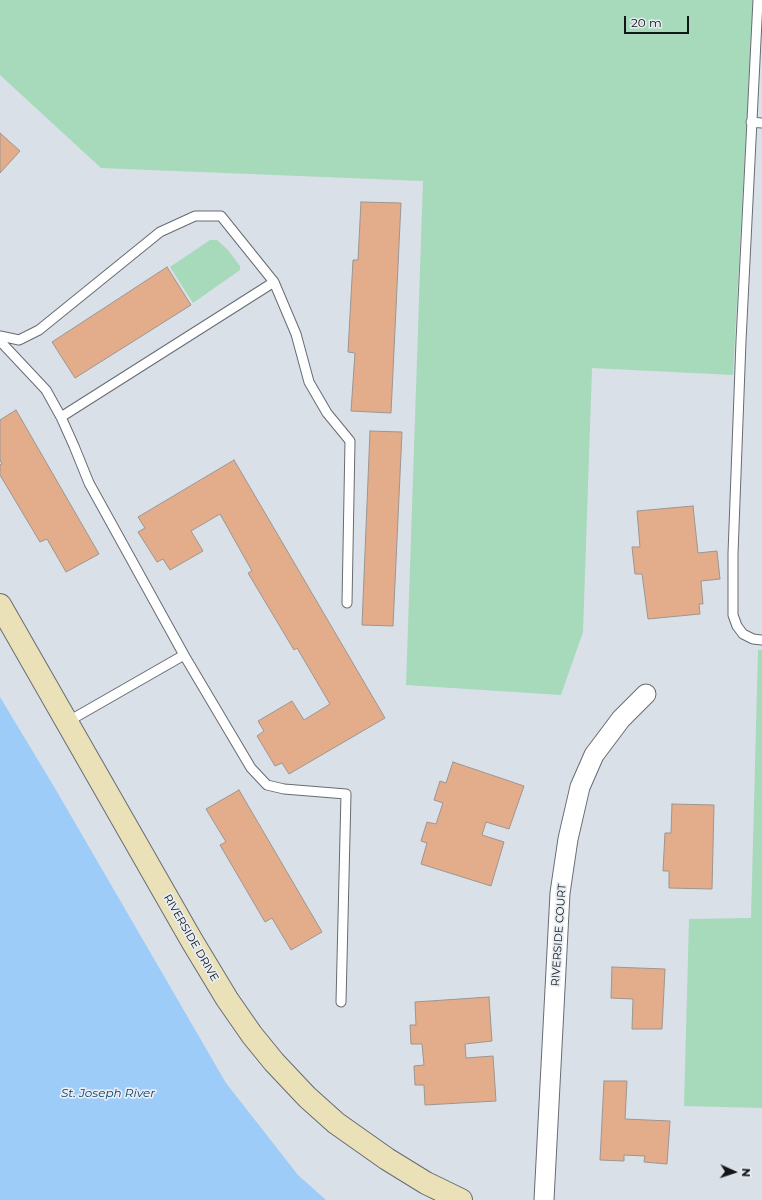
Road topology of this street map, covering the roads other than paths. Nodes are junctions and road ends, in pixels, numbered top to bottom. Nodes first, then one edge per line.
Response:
1 (758, 0) edge
2 (751, 122) junction
3 (762, 122) edge
4 (274, 282) junction
5 (0, 336) edge
6 (0, 341) edge
7 (61, 417) junction
8 (347, 603) dead end
9 (0, 605) edge
10 (762, 640) edge
11 (184, 655) junction
12 (646, 694) dead end
13 (67, 722) junction
14 (341, 1002) dead end
15 (461, 1200) edge
16 (544, 1200) edge

1 - 2 lane
2 - 3 lane
2 - 10 lane
4 - 5 lane
4 - 7 lane
4 - 8 lane
6 - 7 lane
7 - 11 lane
9 - 13 street, RIVERSIDE DRIVE
11 - 13 lane
11 - 14 lane
12 - 16 street, RIVERSIDE COURT
13 - 15 street, RIVERSIDE DRIVE

